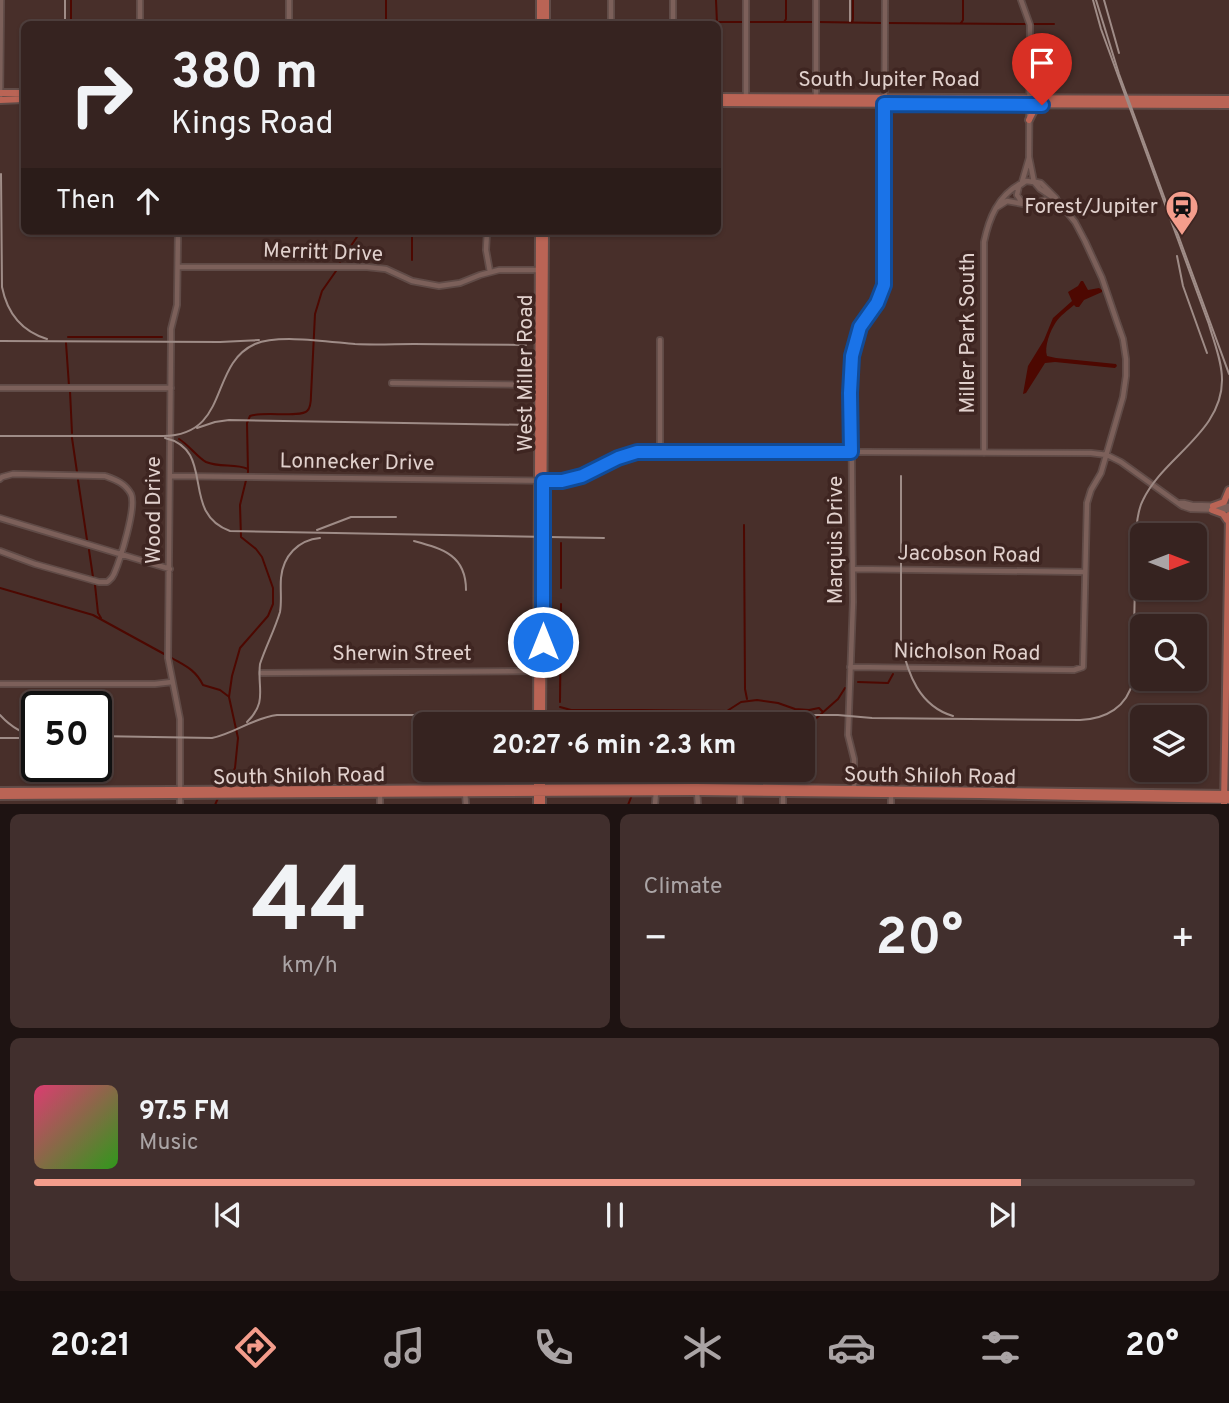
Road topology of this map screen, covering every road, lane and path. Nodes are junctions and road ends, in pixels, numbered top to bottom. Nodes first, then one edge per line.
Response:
1 (1, 0) edge
2 (141, 0) edge
3 (289, 0) edge
4 (540, 0) edge
5 (546, 0) edge
6 (611, 0) edge
7 (673, 0) edge
8 (746, 0) edge
9 (816, 0) edge
10 (884, 0) edge
11 (1021, 0) edge
12 (140, 21) edge
13 (289, 21) edge
14 (543, 21) edge
15 (543, 21) edge
16 (611, 21) edge
17 (673, 21) edge
18 (0, 93) edge
19 (21, 93) edge
20 (721, 97) edge
21 (21, 99) edge
22 (1229, 99) edge
23 (0, 100) edge
24 (746, 101) junction
25 (816, 101) junction
26 (884, 101) junction
27 (1029, 102) junction
28 (1088, 102) junction
29 (1173, 102) junction
30 (721, 103) edge
31 (1042, 105) junction
32 (1229, 105) edge
33 (1029, 120) junction
34 (1029, 157) junction
35 (1034, 182) junction
36 (1021, 183) junction
37 (1040, 189) junction
38 (1058, 201) junction
39 (1024, 203) junction
40 (1034, 203) junction
41 (995, 208) junction
42 (178, 235) edge
43 (487, 235) edge
44 (539, 235) edge
45 (545, 235) edge
46 (178, 267) junction
47 (542, 271) junction
48 (490, 272) junction
49 (660, 340) dead end
50 (391, 383) dead end
51 (542, 385) junction
52 (0, 388) edge
53 (171, 388) junction
54 (660, 451) junction
55 (851, 452) junction
56 (984, 453) junction
57 (1107, 455) junction
58 (170, 476) junction
59 (0, 479) edge
60 (541, 481) junction
61 (1229, 490) edge
62 (1212, 508) junction
63 (1229, 510) edge
64 (0, 518) edge
65 (1229, 525) edge
66 (0, 551) edge
67 (120, 554) junction
68 (170, 569) junction
69 (853, 569) junction
70 (1229, 570) edge
71 (1086, 572) junction
72 (1228, 647) edge
73 (850, 667) junction
74 (540, 671) junction
75 (262, 673) dead end
76 (172, 682) junction
77 (0, 684) edge
78 (1228, 689) edge
79 (538, 712) edge
80 (540, 712) edge
81 (540, 782) edge
82 (0, 790) edge
83 (540, 790) junction
84 (656, 790) junction
85 (697, 790) junction
86 (740, 790) junction
87 (783, 790) junction
88 (380, 791) junction
89 (465, 791) junction
90 (854, 791) junction
91 (891, 791) junction
92 (180, 792) junction
93 (241, 792) junction
94 (980, 792) junction
95 (24, 793) junction
96 (68, 793) junction
97 (0, 796) edge
98 (1226, 798) edge
99 (24, 804) edge
100 (68, 804) edge
101 (180, 804) edge
102 (241, 804) edge
103 (380, 804) edge
104 (466, 804) edge
105 (540, 804) edge
106 (655, 804) edge
107 (698, 804) edge
108 (740, 804) edge
109 (783, 804) edge
110 (891, 804) edge
111 (980, 804) edge

1 - 18 street
2 - 12 street
3 - 13 street
4 - 14 main road
5 - 15 main road
6 - 16 street
7 - 17 street
8 - 24 street
9 - 25 street
10 - 26 street, Marquis Drive
11 - 27 street
18 - 19 main road
18 - 23 street
20 - 24 main road, South Jupiter Road
21 - 23 main road
22 - 29 main road, South Jupiter Road
24 - 25 main road, South Jupiter Road
24 - 30 main road, South Jupiter Road
25 - 26 main road, South Jupiter Road
26 - 27 main road, South Jupiter Road
26 - 55 street, Marquis Drive
27 - 28 main road, South Jupiter Road
27 - 31 main road, South Jupiter Road
27 - 33 street
28 - 29 main road, South Jupiter Road
28 - 31 main road, South Jupiter Road
29 - 32 main road, South Jupiter Road
31 - 33 main road
33 - 34 street
34 - 35 street
34 - 36 street
35 - 36 street
35 - 37 street
35 - 38 street
36 - 39 street
36 - 41 street, Miller Park South
37 - 38 street
37 - 40 street
38 - 40 street
38 - 57 street
39 - 40 street
39 - 41 street
41 - 56 street, Miller Park South
42 - 46 street, Wood Drive
43 - 48 street
44 - 47 main road, West Miller Road
45 - 47 main road, West Miller Road
46 - 48 street, Merritt Drive
46 - 53 street, Wood Drive
47 - 48 street, Merritt Drive
47 - 51 main road, West Miller Road
49 - 54 street
50 - 51 street
51 - 60 main road, West Miller Road
52 - 53 street
53 - 58 street, Wood Drive
54 - 55 street, Lonnecker Drive
54 - 60 street, Lonnecker Drive
55 - 56 street, Lonnecker Drive
55 - 69 street, Marquis Drive
56 - 57 street, Lonnecker Drive
57 - 62 street
57 - 71 street
58 - 60 street, Lonnecker Drive
58 - 68 street, Wood Drive
59 - 67 street
60 - 74 main road, West Miller Road
61 - 62 main road
62 - 63 street
62 - 65 main road
63 - 65 main road
64 - 67 street
65 - 70 main road
66 - 67 street
67 - 68 street
68 - 76 street, Wood Drive
69 - 71 street, Jacobson Road
69 - 73 street, Marquis Drive
70 - 72 main road
71 - 73 street, Nicholson Road
72 - 78 main road
73 - 90 street, Marquis Drive
74 - 75 street, Sherwin Street
74 - 79 main road, West Miller Road
74 - 80 main road, West Miller Road
76 - 77 street
76 - 92 street, Wood Drive
78 - 98 main road
81 - 83 main road
82 - 95 main road, South Shiloh Road
83 - 84 main road, South Shiloh Road
83 - 89 main road, South Shiloh Road
83 - 105 main road
84 - 85 main road, South Shiloh Road
84 - 106 street
85 - 86 main road, South Shiloh Road
85 - 107 street
86 - 87 main road, South Shiloh Road
86 - 108 street
87 - 90 main road, South Shiloh Road
87 - 109 street
88 - 89 main road, South Shiloh Road
88 - 93 main road, South Shiloh Road
88 - 103 street
89 - 104 street
90 - 91 main road, South Shiloh Road
91 - 94 main road, South Shiloh Road
91 - 110 street
92 - 93 main road, South Shiloh Road
92 - 96 main road, South Shiloh Road
92 - 101 street, Wood Drive
93 - 102 street
94 - 98 main road, South Shiloh Road
94 - 111 street
95 - 96 main road, South Shiloh Road
95 - 97 main road, South Shiloh Road
95 - 99 street
96 - 100 street

